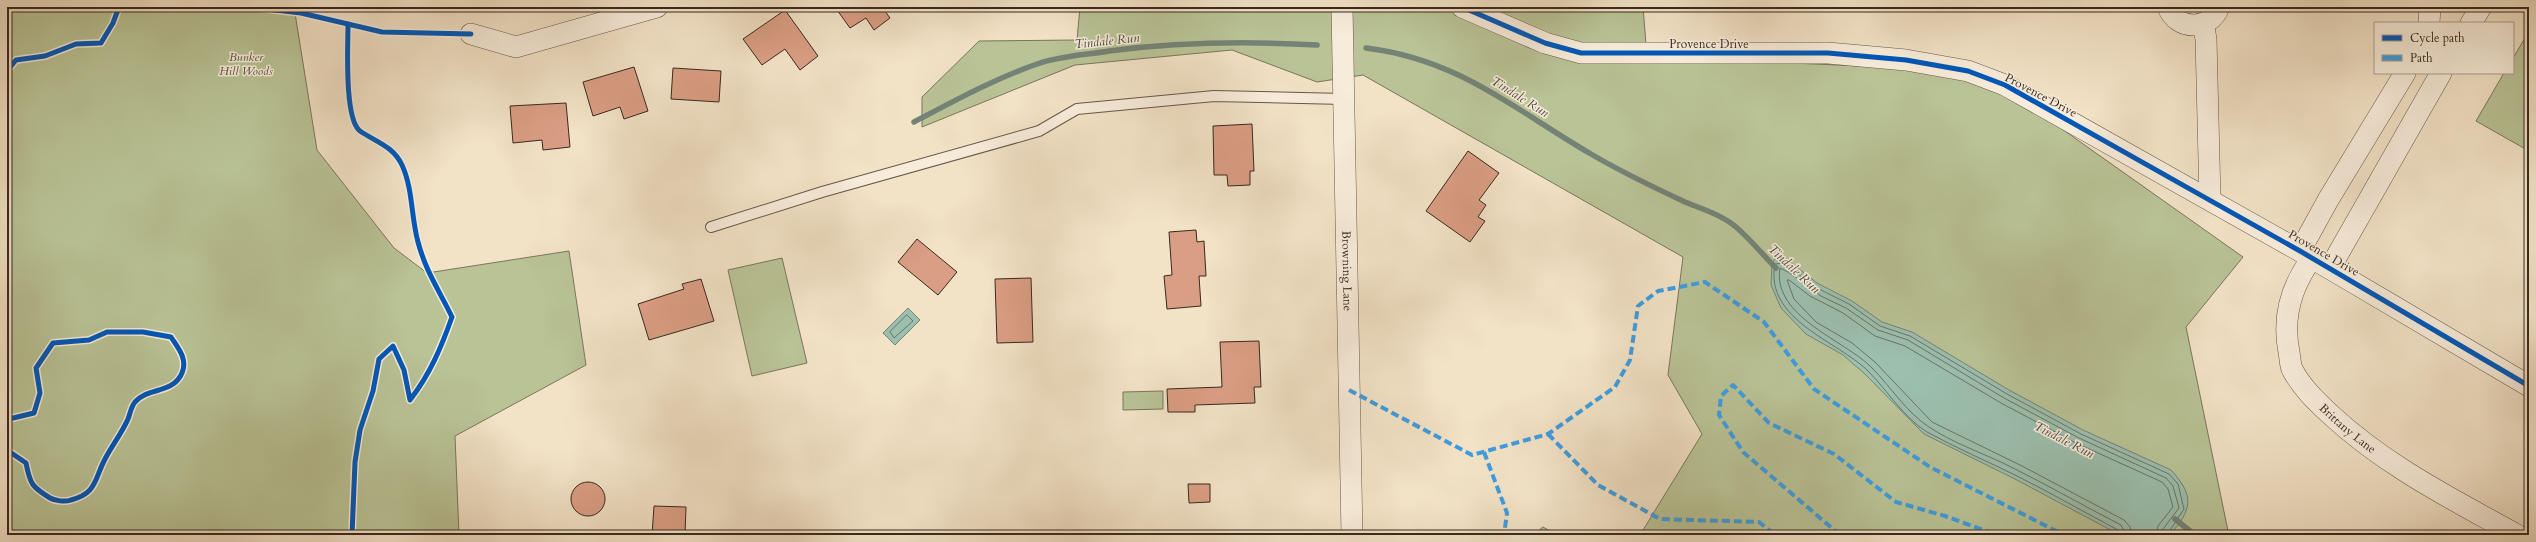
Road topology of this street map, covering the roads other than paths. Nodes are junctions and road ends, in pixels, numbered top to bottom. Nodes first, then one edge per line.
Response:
1 (657, 7) edge
2 (1342, 7) edge
3 (1462, 7) edge
4 (2168, 7) edge
5 (2219, 7) edge
6 (2430, 7) edge
7 (2481, 7) edge
8 (2429, 22) edge
9 (2472, 22) edge
10 (2203, 23) junction
11 (471, 34) dead end
12 (2404, 74) edge
13 (2440, 74) edge
14 (1344, 99) junction
15 (2210, 200) junction
16 (711, 227) dead end
17 (2306, 254) junction
18 (2330, 268) junction
19 (2529, 386) edge
20 (1352, 535) edge
21 (2517, 535) edge

1 - 11 street
2 - 14 street, Browning Lane
3 - 15 street, Provence Drive
4 - 10 street
5 - 10 street
6 - 8 street
7 - 9 street
10 - 15 street
12 - 17 street, Brittany Lane
13 - 18 street
14 - 16 lane
14 - 20 street, Browning Lane
15 - 17 street, Provence Drive
17 - 18 street, Provence Drive
17 - 21 street, Brittany Lane
18 - 19 street, Provence Drive

